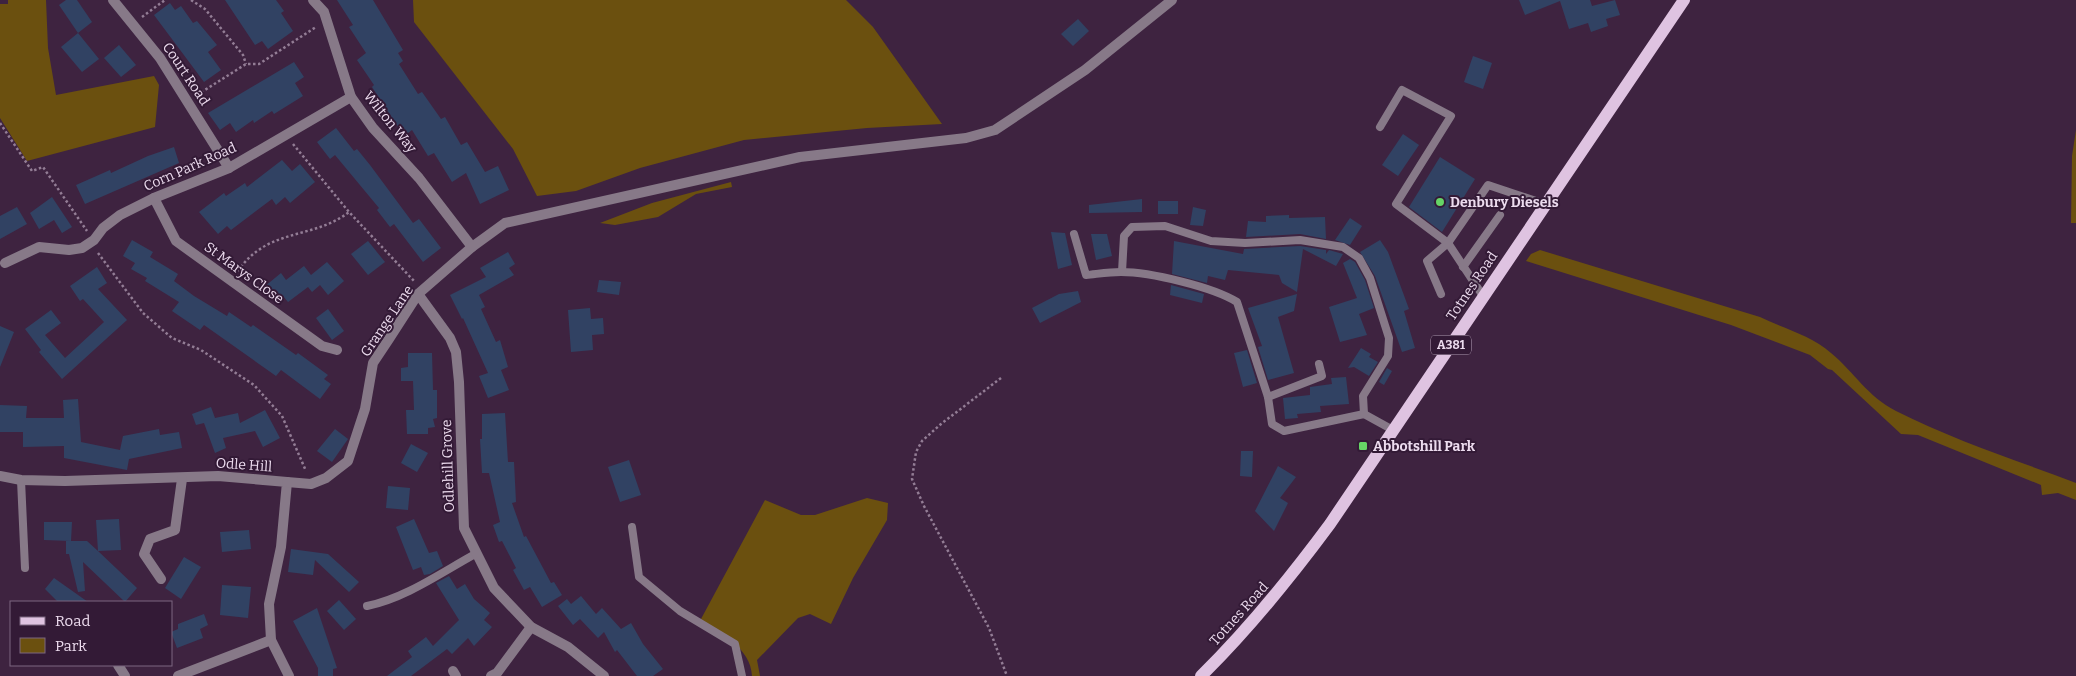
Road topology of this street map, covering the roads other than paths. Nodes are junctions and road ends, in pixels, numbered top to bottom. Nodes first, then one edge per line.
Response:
1 (114, 0) edge
2 (313, 0) edge
3 (1172, 0) edge
4 (1684, 0) edge
5 (351, 97) junction
6 (1380, 127) dead end
7 (229, 168) junction
8 (154, 198) junction
9 (1545, 204) junction
10 (1500, 215) dead end
11 (1074, 234) dead end
12 (1448, 243) junction
13 (472, 247) junction
14 (5, 263) dead end
15 (1463, 267) junction
16 (1122, 272) junction
17 (421, 292) junction
18 (1441, 294) dead end
19 (1483, 296) junction
20 (337, 350) dead end
21 (1319, 364) dead end
22 (1268, 397) junction
23 (1364, 414) junction
24 (1393, 430) junction
25 (0, 476) edge
26 (182, 479) junction
27 (20, 480) junction
28 (287, 482) junction
29 (632, 527) dead end
30 (476, 553) junction
31 (25, 568) dead end
32 (161, 579) dead end
33 (367, 606) dead end
34 (531, 627) junction
35 (271, 640) junction
36 (178, 676) edge
37 (289, 676) edge
38 (491, 676) edge
39 (604, 676) edge
40 (742, 676) edge
41 (1201, 676) edge

1 - 7 street, Court Road
2 - 5 street, Wilton Way
3 - 13 street, Grange Lane
4 - 9 main road, Totnes Road / A381
5 - 7 street, Corn Park Road
5 - 13 street, Wilton Way
6 - 12 lane
7 - 8 street, Corn Park Road
8 - 14 street, Corn Park Road
8 - 20 street, St Marys Close
9 - 12 lane
9 - 19 main road, Totnes Road / A381
10 - 15 lane
11 - 16 lane
12 - 15 lane
12 - 18 lane
13 - 17 street, Grange Lane
15 - 19 lane
16 - 22 lane
16 - 23 lane
17 - 28 street, Grange Lane
17 - 30 street, Odlehill Grove
19 - 24 main road, Totnes Road / A381
21 - 22 lane
22 - 23 lane
23 - 24 lane
24 - 41 main road, Totnes Road / A381
25 - 27 street, Odle Hill
26 - 27 street, Odle Hill
26 - 28 street, Odle Hill
26 - 32 street
27 - 31 lane
28 - 35 street, Odle Hill
29 - 40 lane
30 - 33 lane
30 - 34 street, Odlehill Grove
34 - 38 street
34 - 39 street, Odlehill Grove
35 - 36 street
35 - 37 street, Odle Hill

